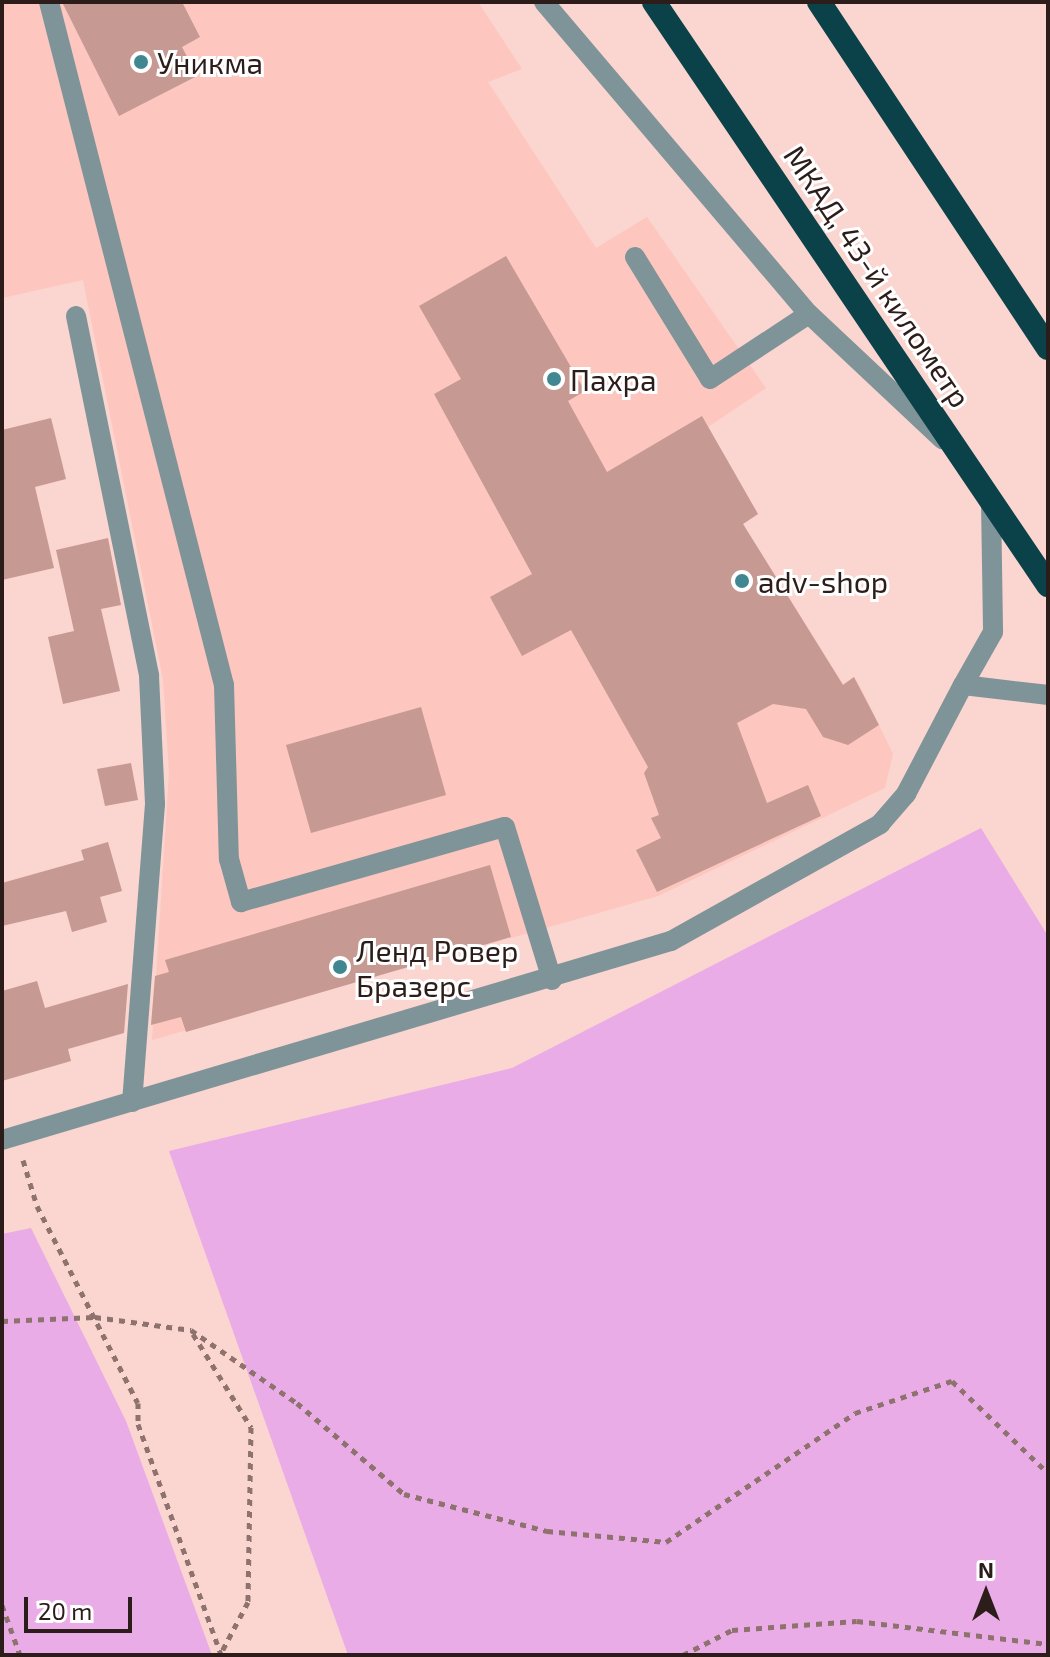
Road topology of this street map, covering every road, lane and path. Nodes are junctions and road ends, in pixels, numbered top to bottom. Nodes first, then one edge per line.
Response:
1 (49, 2) edge
2 (544, 2) edge
3 (654, 2) edge
4 (819, 2) edge
5 (635, 257) dead end
6 (809, 314) junction
7 (76, 316) dead end
8 (1048, 348) edge
9 (961, 456) junction
10 (991, 501) junction
11 (1048, 585) edge
12 (963, 685) junction
13 (1048, 695) edge
14 (552, 980) junction
15 (132, 1102) junction
16 (9, 1138) edge
17 (95, 1317) junction
18 (2, 1321) edge
19 (191, 1330) junction
20 (1048, 1473) edge
21 (2, 1605) edge
22 (1048, 1644) edge
23 (20, 1655) edge
24 (221, 1655) edge
25 (683, 1655) edge

1 - 14 street
2 - 6 street
3 - 9 highway, МКАД, 43-й километр
4 - 8 highway
5 - 6 street
6 - 9 street
7 - 15 street
9 - 10 highway, МКАД, 43-й километр
10 - 11 highway, МКАД, 43-й километр
10 - 12 street
12 - 13 street
12 - 14 street
14 - 15 street
15 - 16 street
16 - 17 path
17 - 18 path
17 - 19 path
17 - 24 path
19 - 20 path
19 - 24 path
21 - 23 path
22 - 25 path

